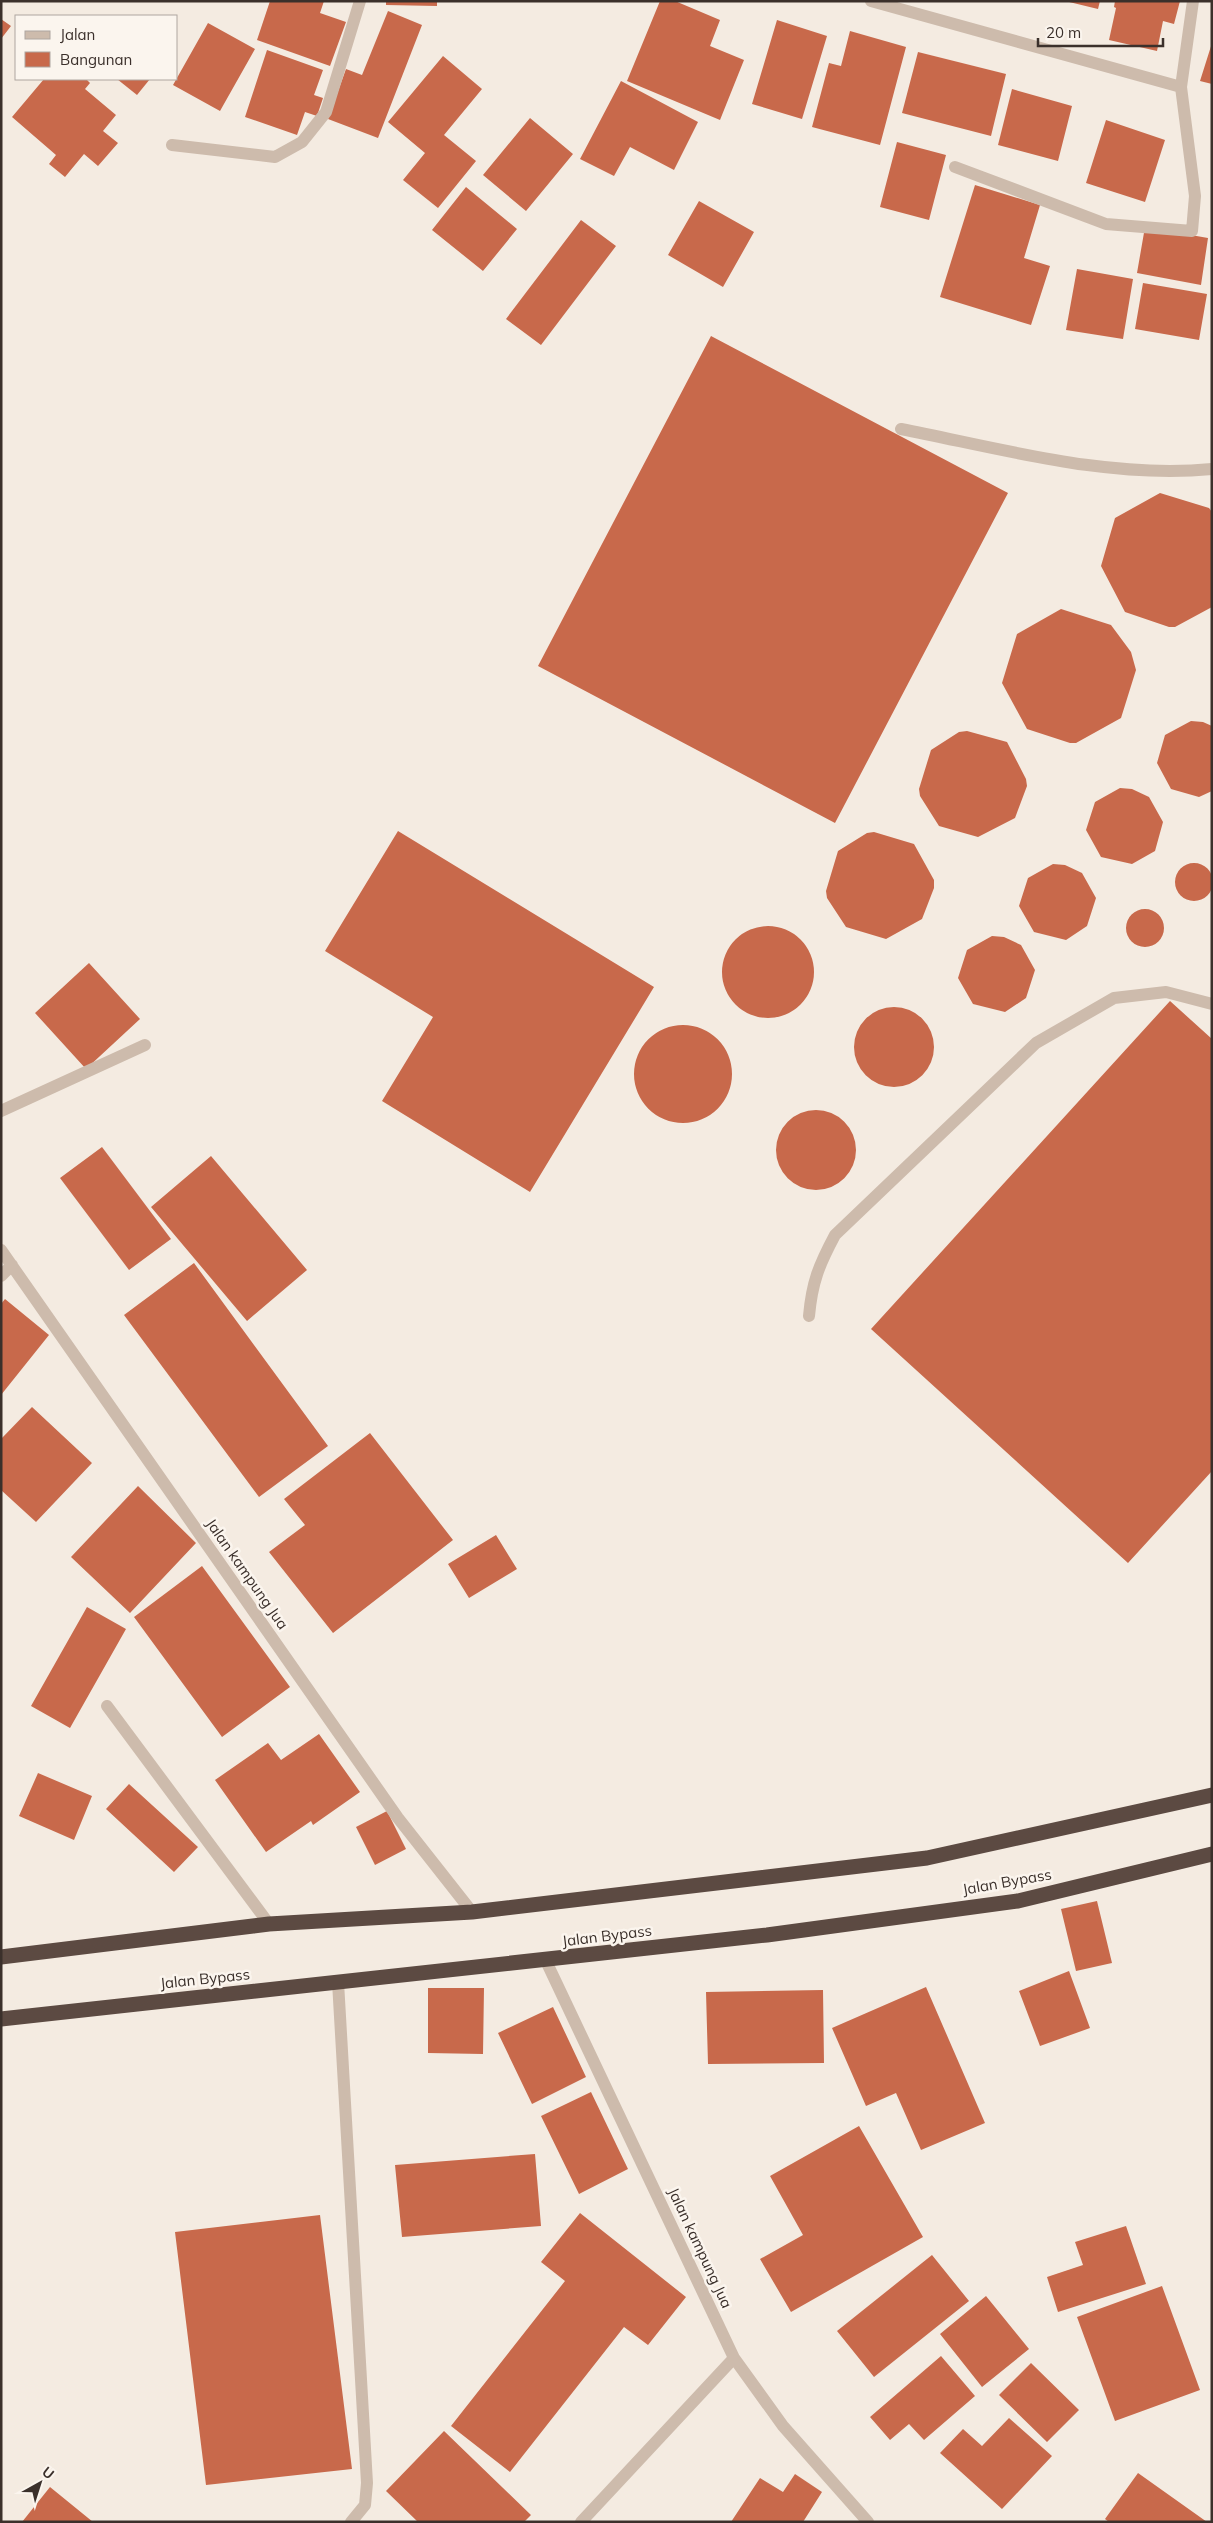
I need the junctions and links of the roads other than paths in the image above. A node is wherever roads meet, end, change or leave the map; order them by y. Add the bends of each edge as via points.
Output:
1 (360, 1) edge
2 (871, 1) edge
3 (1192, 1) edge
4 (1181, 87) junction
5 (172, 145) dead end
6 (955, 167) dead end
7 (902, 429) dead end
8 (1212, 469) edge
9 (1212, 1004) edge
10 (145, 1045) dead end
11 (1, 1111) edge
12 (1, 1250) edge
13 (12, 1265) junction
14 (1, 1276) edge
15 (809, 1316) dead end
16 (107, 1706) dead end
17 (1212, 1795) edge
18 (1212, 1854) edge
19 (472, 1912) junction
20 (269, 1924) junction
21 (1, 1957) edge
22 (546, 1961) junction
23 (338, 1982) junction
24 (1, 2019) edge
25 (734, 2358) junction
26 (351, 2522) edge
27 (581, 2522) edge
28 (868, 2522) edge

1 - 5 street via 326,112 302,142 275,157
2 - 4 street
3 - 4 street
4 - 6 street via 1196,196 1192,231 1106,224
7 - 8 street via 1104,469
9 - 15 street via 1166,992 1114,998 1036,1043 835,1235 811,1289
10 - 11 street
12 - 13 street, Jalan kampung Jua
13 - 14 street
13 - 19 street, Jalan kampung Jua via 398,1818
16 - 20 street
17 - 19 highway via 927,1858
18 - 22 highway, Jalan Bypass via 1018,1901 767,1936
19 - 20 highway
20 - 21 highway
22 - 23 highway, Jalan Bypass
22 - 25 street, Jalan kampung Jua
23 - 24 highway, Jalan Bypass
23 - 26 street via 367,2483 365,2505
25 - 27 street
25 - 28 street, Jalan kampung Jua via 783,2426

